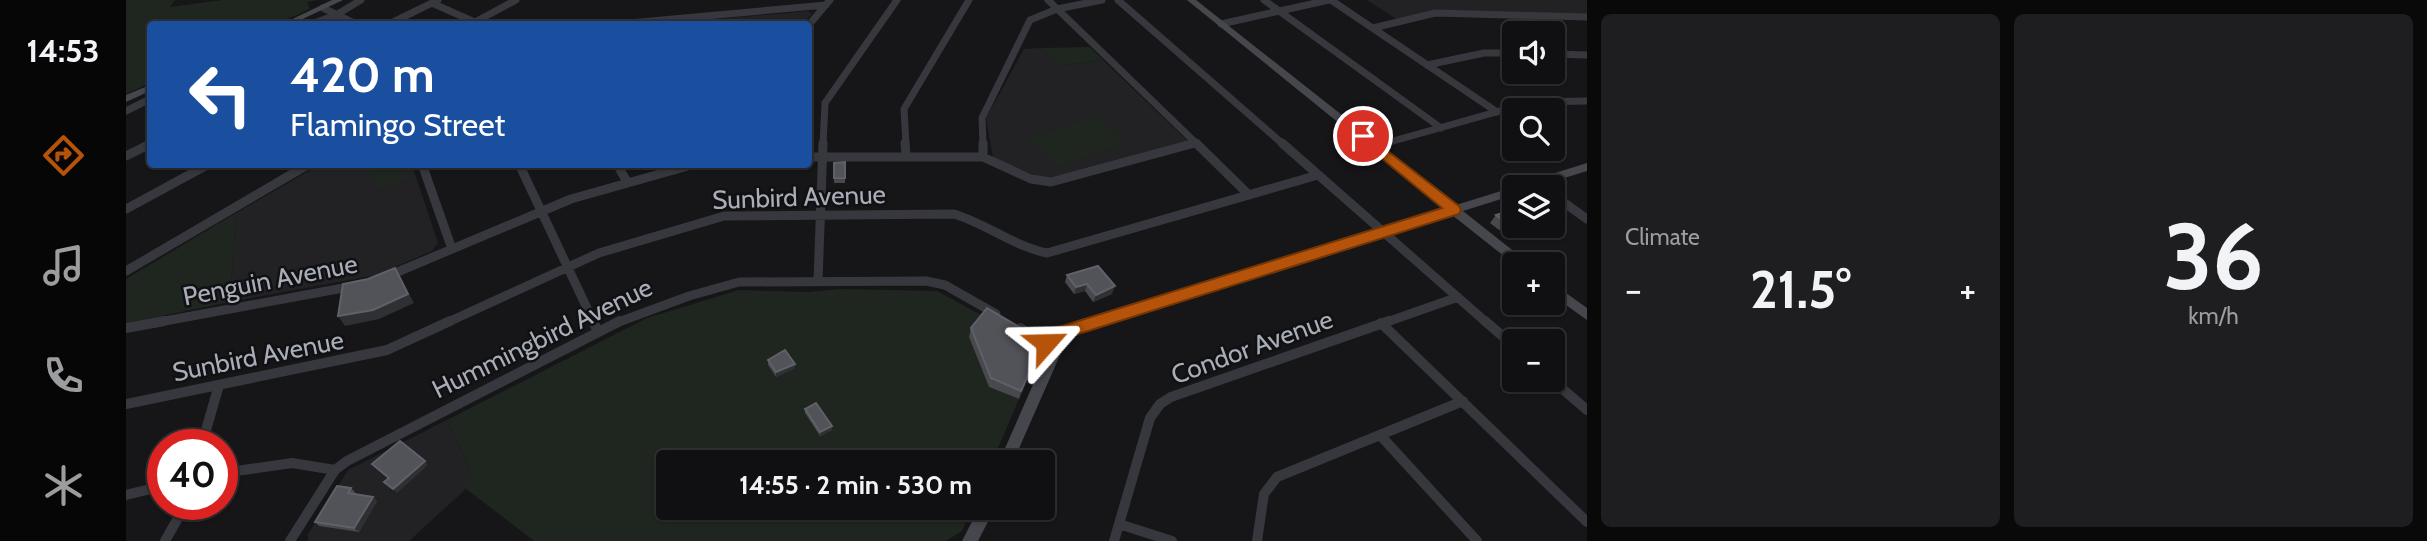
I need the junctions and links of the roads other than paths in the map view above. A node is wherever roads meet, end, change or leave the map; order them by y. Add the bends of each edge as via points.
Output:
1 (339, 0) edge
2 (361, 0) edge
3 (516, 0) edge
4 (897, 0) edge
5 (968, 0) edge
6 (1048, 0) edge
7 (1102, 0) edge
8 (1118, 0) edge
9 (1191, 0) edge
10 (1264, 0) edge
11 (1330, 0) edge
12 (435, 2) edge
13 (828, 3) edge
14 (323, 8) junction
15 (1058, 9) junction
16 (1280, 11) junction
17 (336, 15) junction
18 (1587, 17) edge
19 (293, 21) edge
20 (319, 21) edge
21 (349, 21) edge
22 (394, 21) edge
23 (473, 21) edge
24 (480, 21) edge
25 (648, 21) edge
26 (812, 21) edge
27 (1221, 24) junction
28 (1373, 28) junction
29 (1502, 53) edge
30 (1565, 54) edge
31 (1587, 55) edge
32 (1427, 65) junction
33 (147, 89) edge
34 (126, 99) edge
35 (147, 100) edge
36 (1587, 101) edge
37 (126, 111) edge
38 (1497, 112) junction
39 (1441, 128) junction
40 (1196, 144) junction
41 (147, 146) edge
42 (1376, 146) junction
43 (126, 156) edge
44 (906, 156) junction
45 (812, 157) edge
46 (822, 158) junction
47 (983, 158) junction
48 (1587, 167) edge
49 (202, 168) edge
50 (302, 168) edge
51 (423, 168) edge
52 (521, 168) edge
53 (619, 168) edge
54 (680, 168) edge
55 (1318, 174) junction
56 (1565, 175) edge
57 (627, 182) junction
58 (1249, 195) junction
59 (1502, 195) edge
60 (1565, 203) edge
61 (126, 209) edge
62 (1454, 210) junction
63 (540, 212) junction
64 (821, 214) junction
65 (1587, 219) edge
66 (1383, 232) junction
67 (452, 249) junction
68 (1507, 252) edge
69 (566, 268) junction
70 (126, 271) edge
71 (381, 279) edge
72 (818, 281) junction
73 (361, 284) edge
74 (1458, 297) junction
75 (1565, 298) edge
76 (1587, 316) edge
77 (1001, 317) edge
78 (1012, 323) edge
79 (1381, 323) junction
80 (126, 328) edge
81 (598, 332) junction
82 (1502, 336) edge
83 (1052, 342) junction
84 (219, 386) junction
85 (1565, 391) edge
86 (1462, 401) junction
87 (126, 404) edge
88 (1587, 410) edge
89 (206, 429) edge
90 (1380, 435) junction
91 (1011, 450) edge
92 (335, 470) junction
93 (238, 471) edge
94 (147, 490) edge
95 (126, 495) edge
96 (176, 520) edge
97 (981, 520) edge
98 (1587, 522) edge
99 (1119, 524) junction
100 (164, 541) edge
101 (290, 541) edge
102 (971, 541) edge
103 (1114, 541) edge
104 (1172, 541) edge
105 (1257, 541) edge
106 (1478, 541) edge

1 - 14 street
2 - 17 street
3 - 24 street
4 - 46 street via 827,99
5 - 44 street via 904,109
6 - 15 street
7 - 15 street
8 - 55 street
9 - 27 street
10 - 16 street
11 - 16 street
11 - 28 street
12 - 22 street
12 - 23 street
13 - 25 street
13 - 26 street
14 - 17 street
14 - 19 street
15 - 40 street
15 - 47 street via 1035,16 1024,30 982,118
16 - 27 street
16 - 39 street
17 - 20 street
17 - 21 street
18 - 28 street via 1435,13
27 - 42 street
28 - 32 street
29 - 32 street via 1479,53
30 - 31 street
32 - 38 street
33 - 34 street
35 - 37 street
36 - 38 street via 1538,101
38 - 39 street
39 - 42 street
40 - 47 street via 1051,182 1031,179
40 - 58 street
41 - 43 street
42 - 62 street
44 - 46 street
44 - 47 street
45 - 46 street
46 - 64 street
48 - 56 street
49 - 61 street
50 - 70 street
51 - 67 street
52 - 63 street
53 - 57 street
54 - 57 street, Penguin Avenue
55 - 58 street, Sunbird Avenue
55 - 66 street
57 - 63 street, Penguin Avenue
58 - 64 street, Sunbird Avenue via 1047,253 954,214
59 - 62 street
60 - 65 street
62 - 66 street
62 - 68 street
63 - 67 street, Penguin Avenue
63 - 69 street
64 - 69 street, Sunbird Avenue via 724,216 624,243
64 - 72 street
66 - 74 street
66 - 83 street via 1078,329
67 - 71 street, Penguin Avenue
69 - 81 street
69 - 84 street, Sunbird Avenue via 387,350
72 - 77 street, Hummingbird Avenue via 939,283
72 - 81 street, Hummingbird Avenue via 734,283 644,310
73 - 80 street, Penguin Avenue
74 - 79 street, Condor Avenue
74 - 82 street
75 - 76 street
78 - 83 street
79 - 86 street
79 - 99 street, Condor Avenue via 1160,404 1150,418
81 - 92 street, Hummingbird Avenue
83 - 91 street via 1046,369
84 - 87 street, Sunbird Avenue
84 - 89 street
85 - 88 street
86 - 90 street
86 - 98 street
90 - 105 street via 1272,481 1260,506
90 - 106 street
92 - 93 street via 292,463
92 - 101 street
94 - 95 street
96 - 100 street
97 - 102 street
99 - 103 street, Condor Avenue
99 - 104 street

